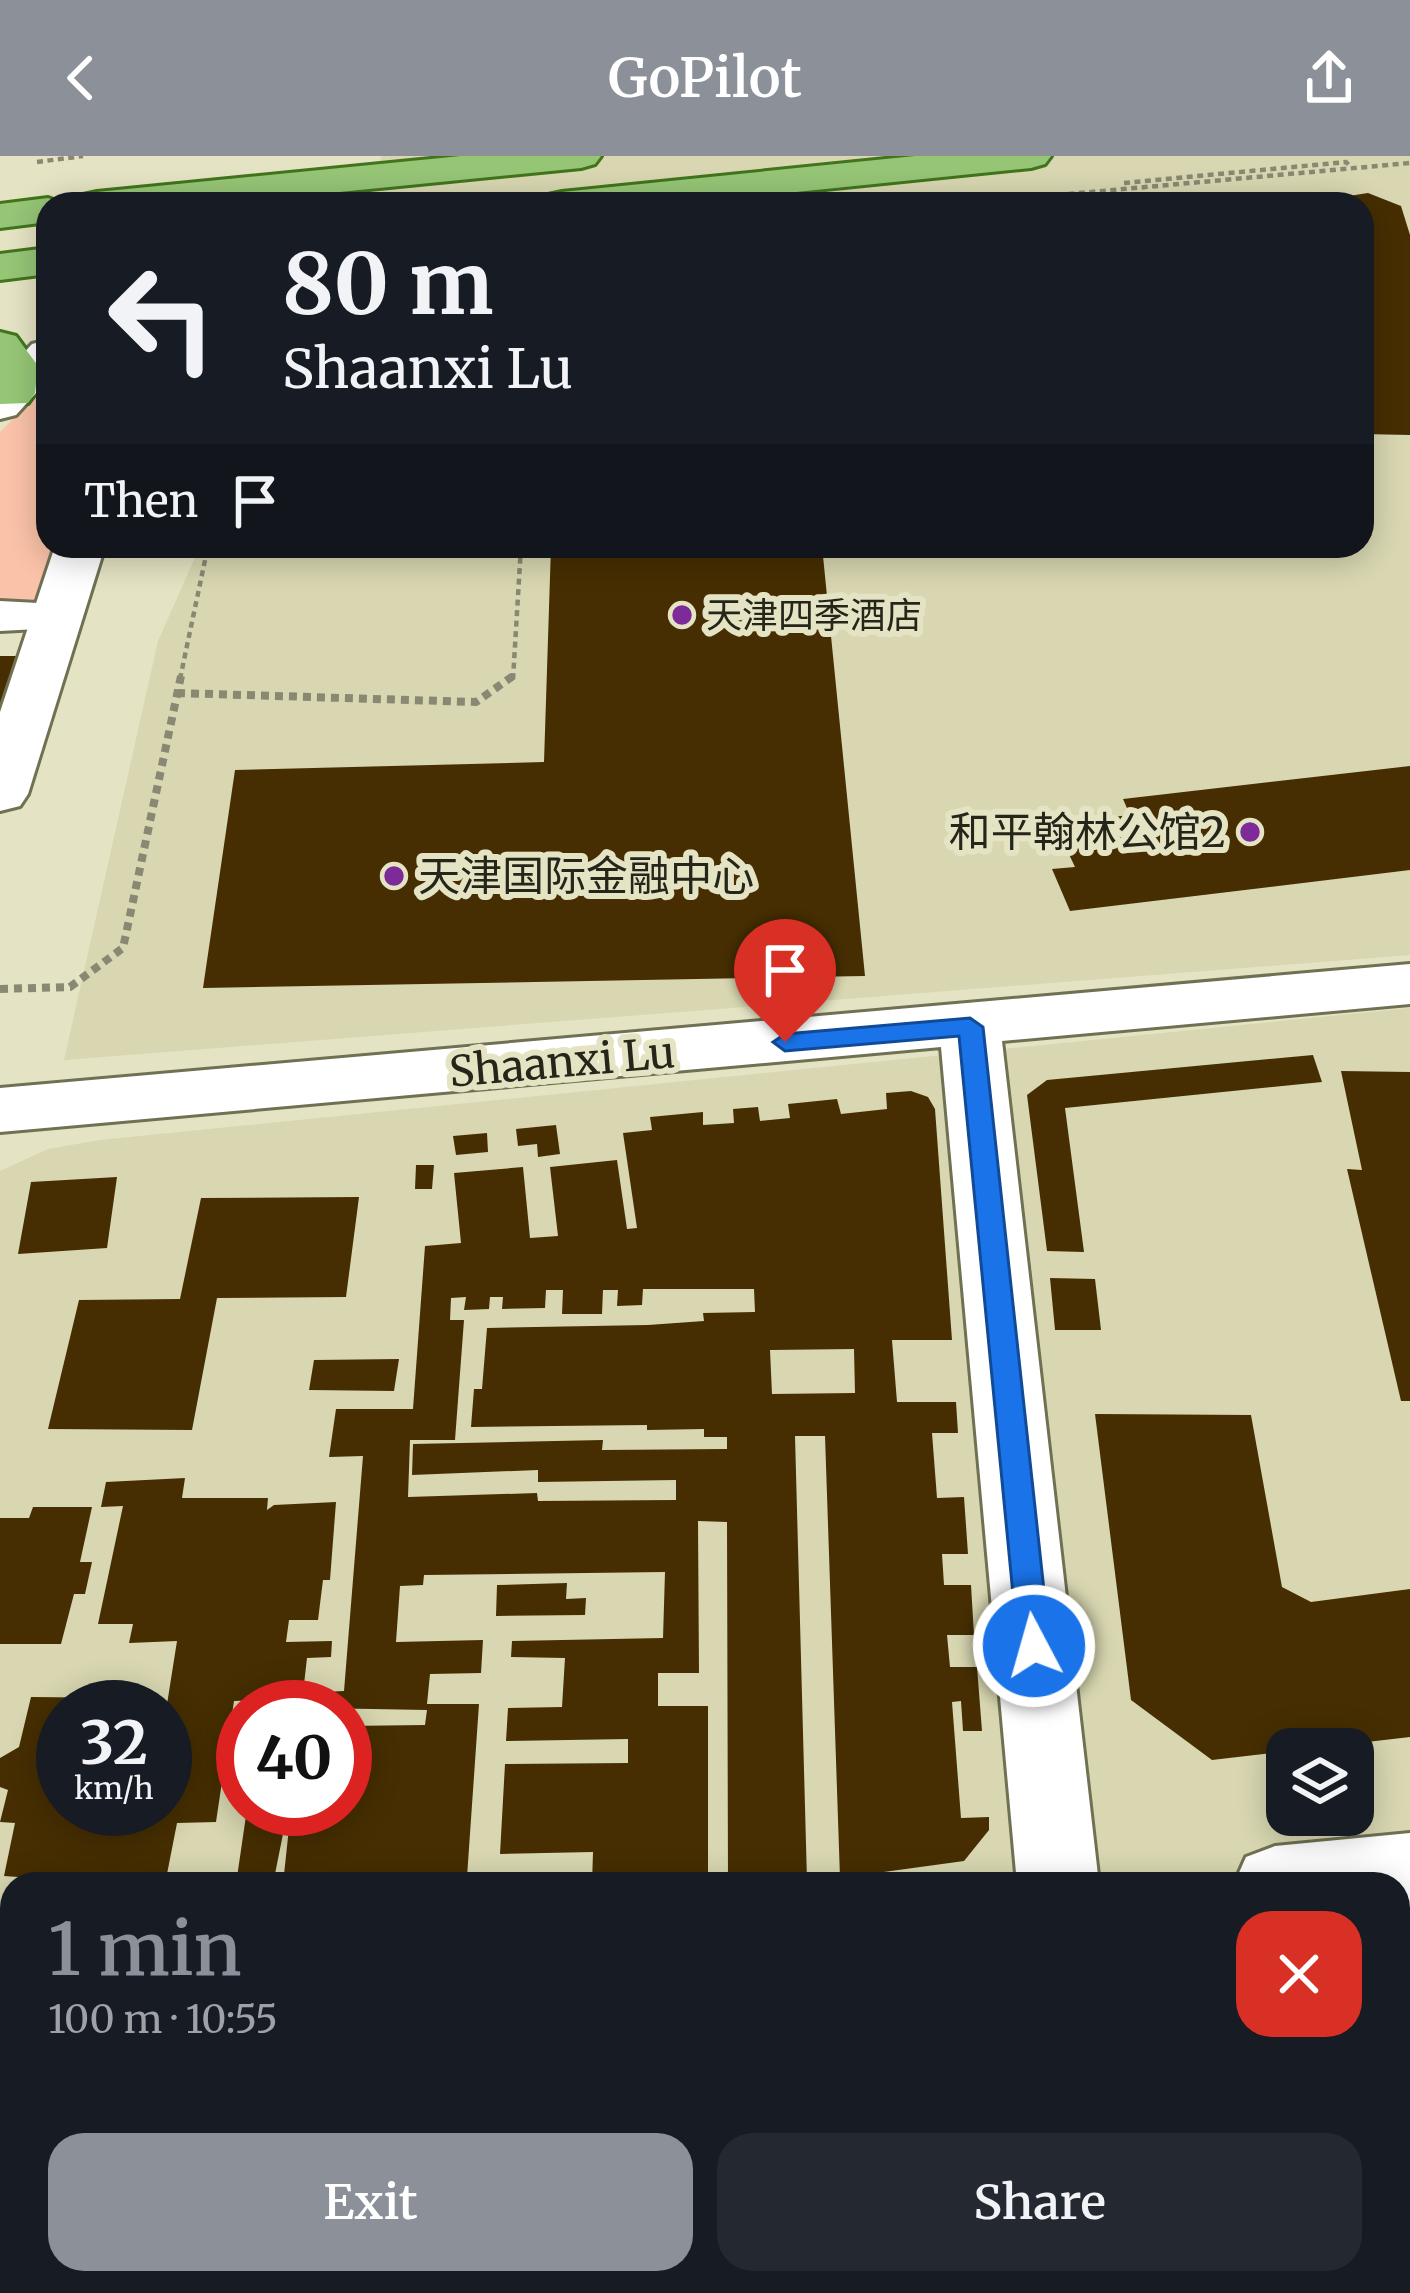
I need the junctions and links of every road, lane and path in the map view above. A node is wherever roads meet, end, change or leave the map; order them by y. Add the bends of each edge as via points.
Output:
1 (223, 156) edge
2 (282, 156) edge
3 (581, 156) edge
4 (1031, 156) edge
5 (1243, 156) edge
6 (1410, 163) edge
7 (1349, 164) junction
8 (1254, 170) junction
9 (1126, 186) junction
10 (191, 192) edge
11 (249, 192) edge
12 (277, 192) edge
13 (679, 192) edge
14 (1078, 192) edge
15 (36, 212) edge
16 (0, 216) edge
17 (36, 262) edge
18 (0, 267) edge
19 (0, 345) edge
20 (36, 365) edge
21 (6, 399) edge
22 (76, 558) edge
23 (205, 558) edge
24 (520, 558) edge
25 (0, 616) edge
26 (58, 616) junction
27 (177, 693) junction
28 (0, 794) edge
29 (1410, 984) edge
30 (0, 989) edge
31 (970, 1027) junction
32 (0, 1110) edge
33 (1057, 1872) edge

1 - 10 main road
2 - 11 main road
3 - 12 main road
4 - 13 main road
5 - 8 path
6 - 7 path
7 - 8 path
7 - 9 path
8 - 9 path
9 - 14 path
15 - 16 main road
17 - 18 main road
19 - 21 main road via 16,366
20 - 21 street
22 - 26 street
23 - 27 path
24 - 27 path via 513,680 476,702
25 - 26 street
26 - 28 street
27 - 30 path via 123,948 70,987
29 - 31 street, Shaanxi Lu
31 - 32 street, Shaanxi Lu
31 - 33 street

